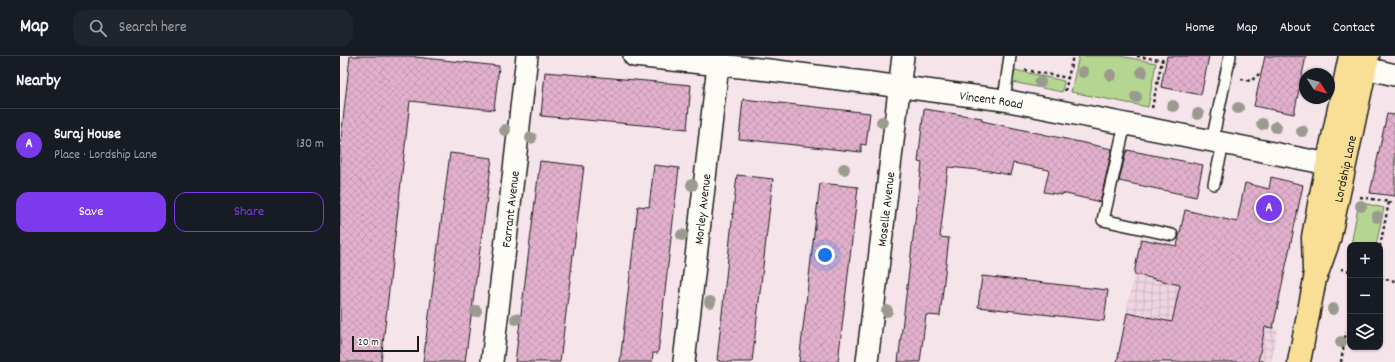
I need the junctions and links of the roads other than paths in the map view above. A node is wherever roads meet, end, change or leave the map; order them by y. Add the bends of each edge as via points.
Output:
1 (527, 56) edge
2 (634, 56) edge
3 (903, 56) edge
4 (1230, 56) edge
5 (718, 60) edge
6 (1010, 61) edge
7 (1358, 61) edge
8 (1395, 75) edge
9 (899, 86) junction
10 (1004, 100) junction
11 (1124, 124) junction
12 (1218, 143) junction
13 (1336, 166) junction
14 (1214, 184) dead end
15 (1172, 235) dead end
16 (492, 362) edge
17 (684, 362) edge
18 (867, 362) edge
19 (1299, 362) edge

1 - 16 street, Farrant Avenue
2 - 5 street, Vincent Road
3 - 9 street, Moselle Avenue
4 - 12 lane
5 - 9 street, Vincent Road via 769,70
5 - 17 street, Morley Avenue
6 - 10 lane
7 - 8 street
7 - 13 main road, Lordship Lane
9 - 10 street, Vincent Road
9 - 18 street, Moselle Avenue
10 - 11 street, Vincent Road
11 - 12 street, Vincent Road
11 - 15 lane via 1103,220
12 - 13 street, Vincent Road
12 - 14 lane
13 - 19 main road, Lordship Lane via 1313,237 1315,279

